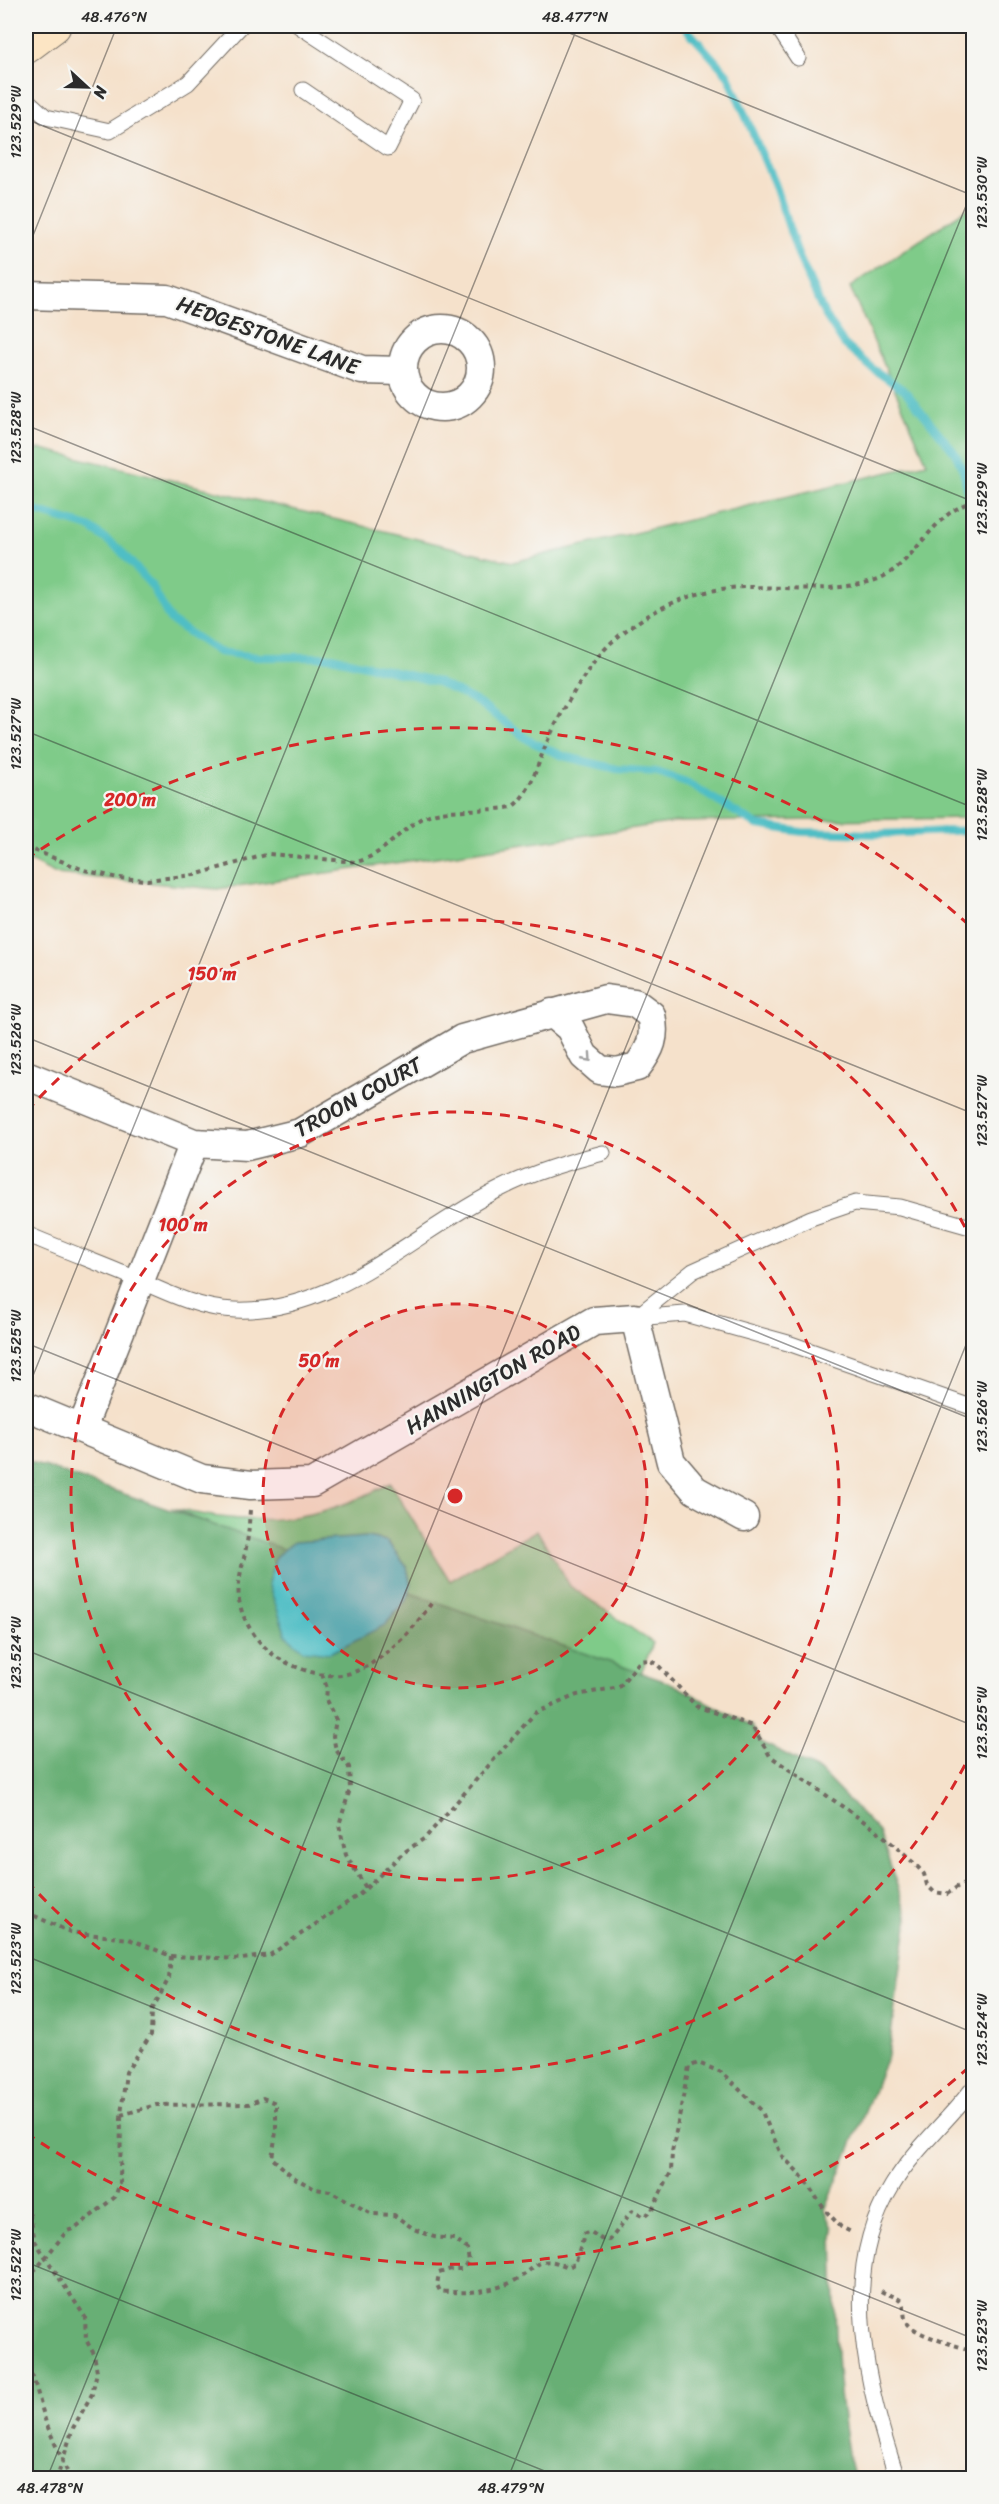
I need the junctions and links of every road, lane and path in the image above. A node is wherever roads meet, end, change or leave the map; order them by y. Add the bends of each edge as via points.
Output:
1 (54, 26) edge
2 (241, 26) edge
3 (299, 26) edge
4 (777, 26) edge
5 (26, 47) edge
6 (798, 58) dead end
7 (303, 90) dead end
8 (26, 99) edge
9 (26, 295) edge
10 (402, 371) dead end
11 (974, 500) edge
12 (26, 848) edge
13 (552, 1013) dead end
14 (26, 1075) edge
15 (194, 1143) junction
16 (603, 1153) dead end
17 (974, 1228) edge
18 (26, 1234) edge
19 (141, 1281) junction
20 (635, 1318) junction
21 (26, 1406) edge
22 (974, 1408) edge
23 (82, 1428) junction
24 (251, 1485) junction
25 (744, 1517) dead end
26 (432, 1602) dead end
27 (322, 1674) junction
28 (974, 1881) edge
29 (366, 1888) junction
30 (26, 1912) edge
31 (171, 1956) junction
32 (974, 2087) edge
33 (121, 2115) junction
34 (26, 2196) edge
35 (867, 2250) junction
36 (46, 2257) junction
37 (26, 2277) edge
38 (974, 2351) edge
39 (26, 2367) edge
40 (62, 2461) junction
41 (57, 2478) edge
42 (70, 2478) edge
43 (897, 2478) edge

1 - 5 street
2 - 8 lane via 188,83 110,131 46,117
3 - 7 lane via 412,100 388,148
4 - 6 lane
9 - 10 street, HEDGESTONE LANE via 167,299 362,370
11 - 12 path via 946,516 890,573 873,581 825,589 742,587 699,592 632,626 593,664 548,739 528,789 512,807 430,815 369,858 356,862 269,854 194,875 147,880 84,870
13 - 15 street, TROON COURT via 462,1039 300,1132 247,1146
14 - 15 street, TROON COURT
15 - 19 street
16 - 19 lane via 549,1168 499,1189 355,1276 316,1296 279,1307 234,1310 196,1304
17 - 20 lane via 900,1208 855,1203 693,1271
18 - 19 lane
19 - 23 street
20 - 22 lane, HANNINGTON ROAD via 685,1314 788,1343
20 - 24 street, HANNINGTON ROAD via 594,1321 312,1483
20 - 25 street via 671,1462 695,1490
21 - 23 street, HANNINGTON ROAD
23 - 24 street, HANNINGTON ROAD via 202,1479
24 - 27 path via 247,1542 238,1583 240,1606 269,1653 296,1668
26 - 27 path via 403,1638 372,1662 343,1675
27 - 29 path via 326,1700 336,1720 336,1750 350,1767 350,1789 339,1825 346,1855
28 - 29 path via 947,1894 934,1892 915,1864 879,1832 770,1756 752,1726 696,1706 657,1664 648,1660 640,1661 619,1687 559,1701 535,1713 425,1838
29 - 31 path via 270,1955 242,1959
30 - 31 path via 70,1932 129,1939
31 - 33 path via 169,1977 152,2010 150,2035 126,2072
32 - 35 lane via 892,2186 872,2226
33 - 35 path via 156,2105 249,2104 263,2098 276,2103 272,2158 293,2177 315,2189 330,2191 372,2214 394,2215 414,2229 454,2240 467,2249 469,2262 461,2269 439,2273 440,2291 459,2293 513,2281 541,2260 568,2267 576,2264 585,2233 610,2240 632,2211 644,2217 652,2210 671,2172 690,2067 698,2063 722,2072 762,2110 782,2156 825,2210 841,2227 858,2236
33 - 36 path via 120,2183 115,2197 67,2231
34 - 36 path via 35,2241
35 - 38 path via 873,2279 882,2292 899,2298 908,2324
35 - 43 lane via 860,2314 870,2381
36 - 37 path
36 - 40 path via 85,2317 86,2340 94,2354 97,2372 92,2394 77,2419
39 - 40 path
40 - 41 path
40 - 42 path

